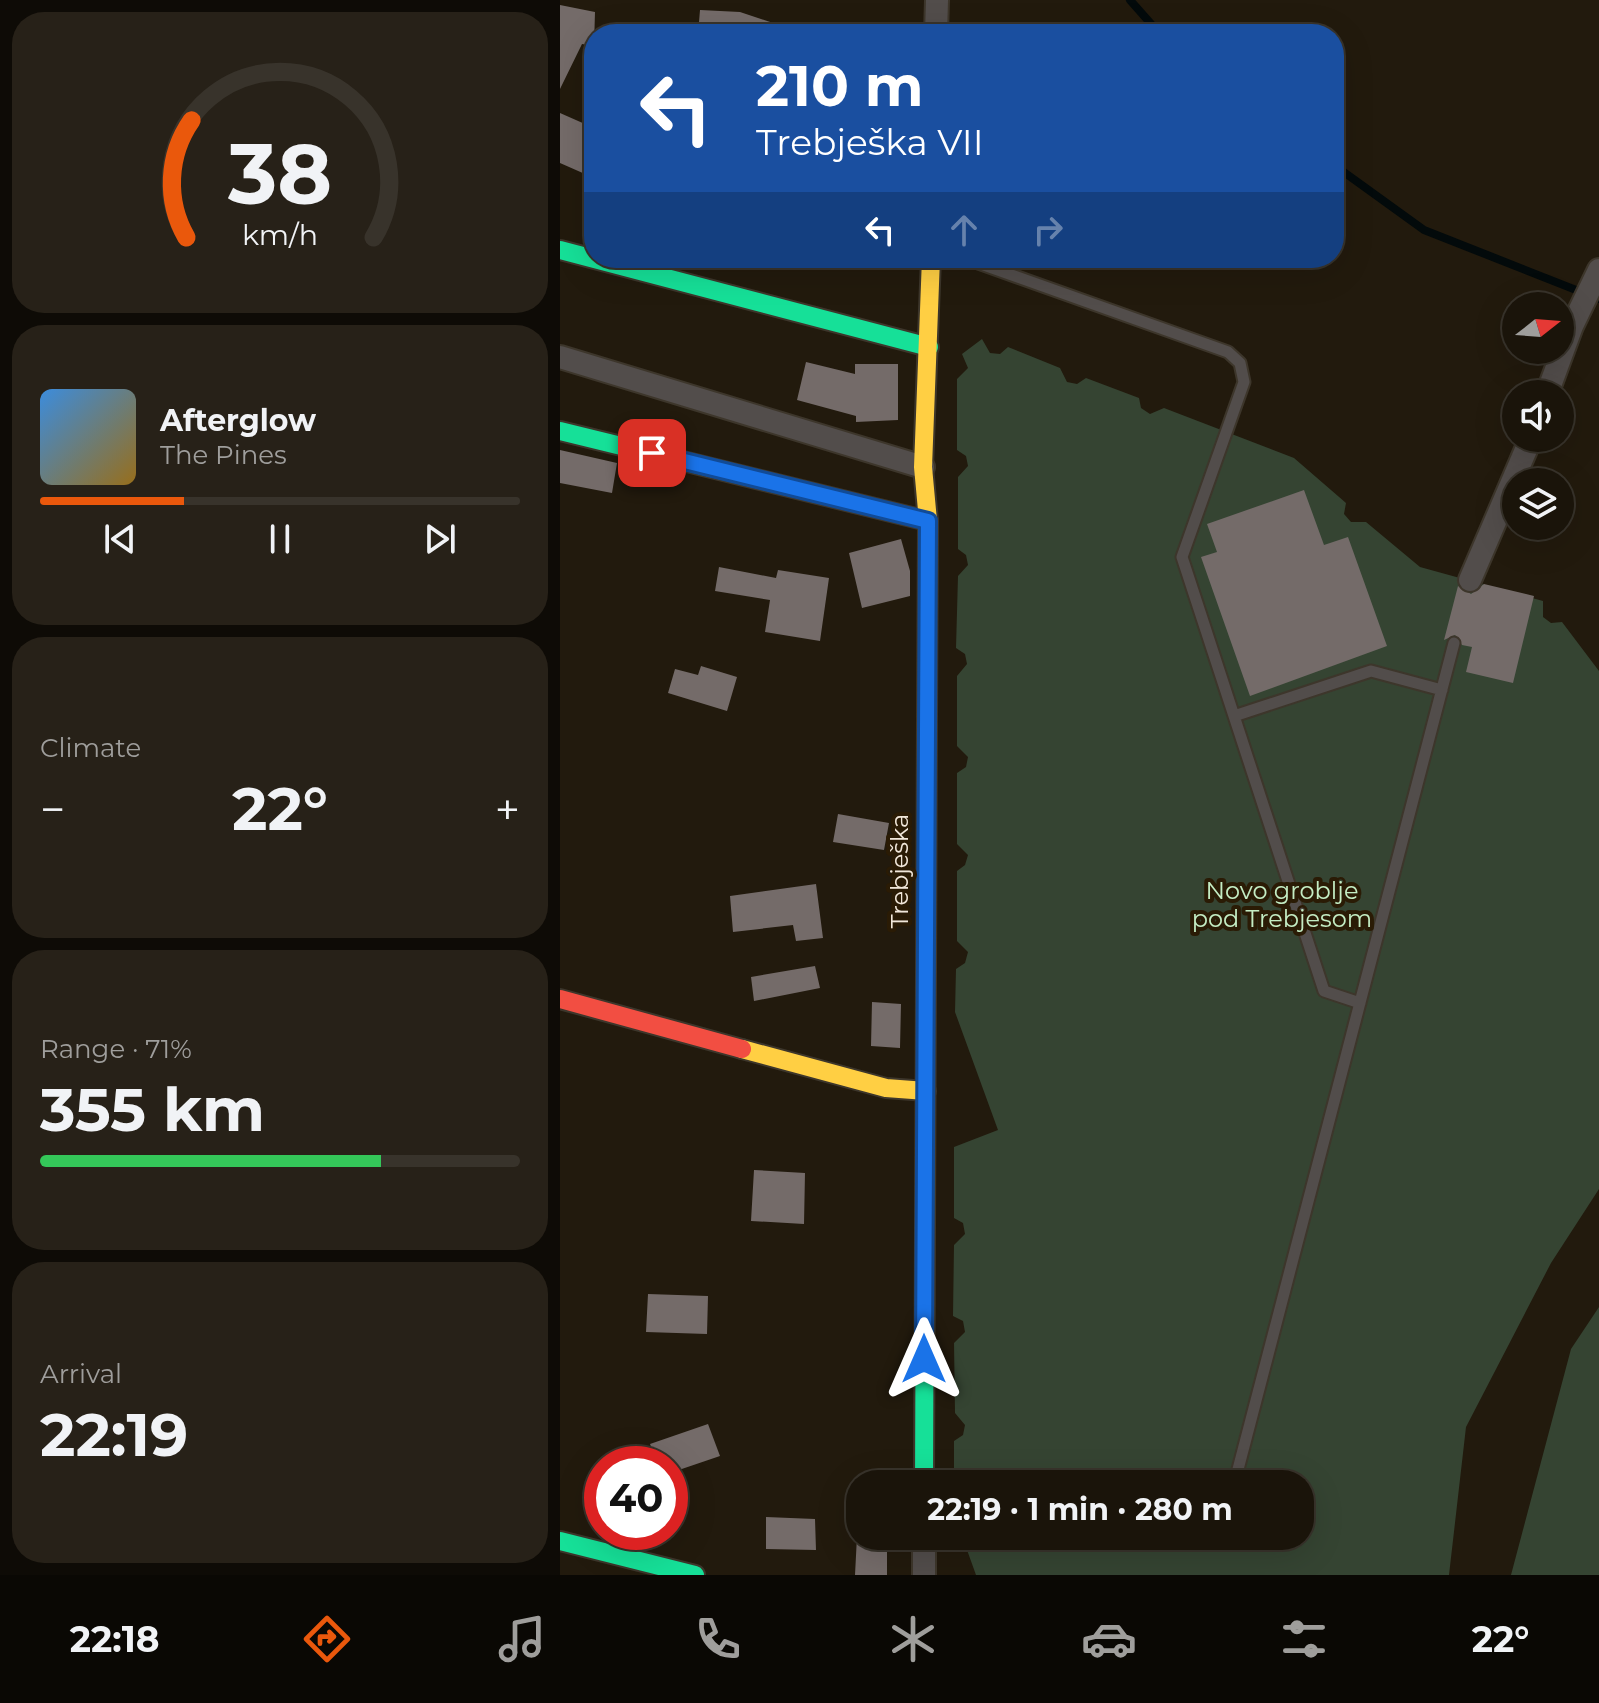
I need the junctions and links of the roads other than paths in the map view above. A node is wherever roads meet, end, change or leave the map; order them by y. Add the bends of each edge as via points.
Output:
1 (937, 0) edge
2 (936, 24) edge
3 (560, 250) edge
4 (584, 256) edge
5 (628, 268) edge
6 (931, 268) edge
7 (992, 268) edge
8 (1599, 270) edge
9 (929, 347) junction
10 (560, 357) edge
11 (1552, 380) edge
12 (560, 431) edge
13 (1525, 452) edge
14 (923, 467) junction
15 (928, 521) junction
16 (1470, 580) dead end
17 (1454, 643) dead end
18 (1442, 690) junction
19 (1234, 716) junction
20 (560, 999) edge
21 (1360, 1003) junction
22 (926, 1091) junction
23 (924, 1470) edge
24 (1238, 1470) edge
25 (560, 1541) edge
26 (924, 1550) edge
27 (695, 1575) edge
28 (924, 1575) edge

1 - 2 street
3 - 4 street
5 - 9 street
6 - 9 street, Trebješka
7 - 19 lane via 1228,352 1240,363 1244,382 1182,557
8 - 11 street
9 - 14 street, Trebješka
10 - 14 street
12 - 15 street
13 - 16 street
14 - 15 street, Trebješka
15 - 22 street, Trebješka
17 - 18 lane
18 - 19 lane via 1371,671
18 - 21 lane
19 - 21 lane via 1324,991
20 - 22 street via 886,1088
21 - 24 lane
22 - 23 street, Trebješka
25 - 27 street
26 - 28 street

